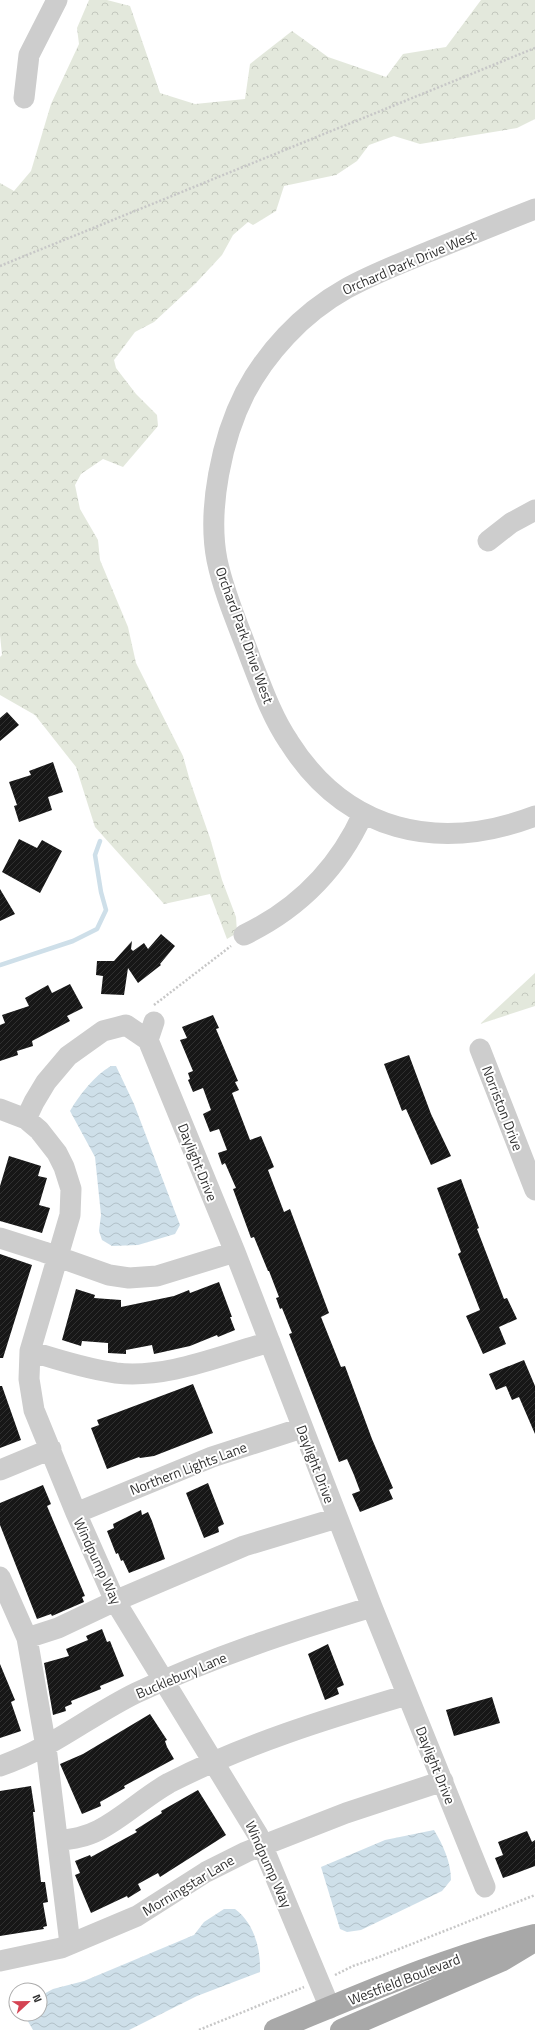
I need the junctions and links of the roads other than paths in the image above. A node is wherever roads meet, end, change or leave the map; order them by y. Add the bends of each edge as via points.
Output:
1 (57, 0) edge
2 (24, 98) dead end
3 (535, 209) edge
4 (535, 510) edge
5 (488, 541) dead end
6 (363, 814) junction
7 (535, 816) edge
8 (244, 935) road end
9 (480, 1049) dead end
10 (0, 1109) edge
11 (26, 1119) junction
12 (535, 1190) edge
13 (0, 1238) edge
14 (234, 1252) junction
15 (58, 1258) junction
16 (270, 1342) junction
17 (30, 1351) junction
18 (302, 1428) junction
19 (51, 1449) junction
20 (0, 1470) edge
21 (76, 1512) junction
22 (337, 1518) junction
23 (0, 1577) edge
24 (115, 1601) junction
25 (372, 1607) junction
26 (27, 1638) junction
27 (164, 1681) junction
28 (407, 1695) junction
29 (46, 1747) junction
30 (215, 1762) junction
31 (0, 1766) edge
32 (443, 1781) junction
33 (58, 1841) junction
34 (263, 1845) junction
35 (486, 1887) dead end
36 (535, 1935) edge
37 (535, 1941) edge
38 (70, 1944) junction
39 (0, 1960) edge
40 (330, 2008) junction
41 (275, 2030) edge
42 (342, 2030) edge

1 - 2 street via 29,54
3 - 6 street, Orchard Park Drive West via 354,282 326,299 297,325 268,357 244,394 229,438 221,467 214,514 217,558 232,607 273,713 288,740 316,778
4 - 5 street via 511,523
6 - 7 street, Orchard Park Drive West via 399,827 442,834 483,832
6 - 8 street via 344,850 309,893 280,916
9 - 12 street, Norriston Drive
10 - 11 street, Windpump Way
11 - 14 street, Daylight Drive via 46,1082 68,1056 103,1031 126,1025 152,1023
11 - 15 street, Windpump Way via 49,1141 68,1178 71,1196 70,1215
13 - 15 street
14 - 15 street via 172,1272 144,1278 109,1275
14 - 16 street, Daylight Drive
15 - 17 street, Windpump Way
16 - 17 street via 170,1370 136,1374 96,1369
16 - 18 street, Daylight Drive
17 - 19 street, Windpump Way via 30,1393 34,1410
18 - 21 street, Northern Lights Lane via 212,1457
18 - 22 street, Daylight Drive
19 - 20 street
19 - 21 street, Windpump Way
21 - 24 street, Windpump Way
22 - 24 street via 244,1546
22 - 25 street, Daylight Drive
23 - 26 street
24 - 26 street via 58,1628
24 - 27 street, Windpump Way
25 - 27 street, Bucklebury Lane via 262,1641
25 - 28 street, Daylight Drive
26 - 29 street
27 - 29 street, Bucklebury Lane via 130,1696
27 - 30 street, Windpump Way
28 - 30 street via 317,1722
28 - 32 street, Daylight Drive
29 - 31 street, Bucklebury Lane
29 - 33 street
30 - 33 street via 164,1787 98,1830 79,1838
30 - 34 street, Windpump Way
32 - 34 street, Morningstar Lane via 346,1813
32 - 35 street, Daylight Drive
33 - 38 street
34 - 38 street, Morningstar Lane via 218,1864 137,1916
34 - 40 street, Windpump Way
36 - 40 main road, Westfield Boulevard via 454,1959
37 - 42 main road, Westfield Boulevard via 501,1961
38 - 39 street, Morningstar Lane via 52,1951
40 - 41 main road, Westfield Boulevard

